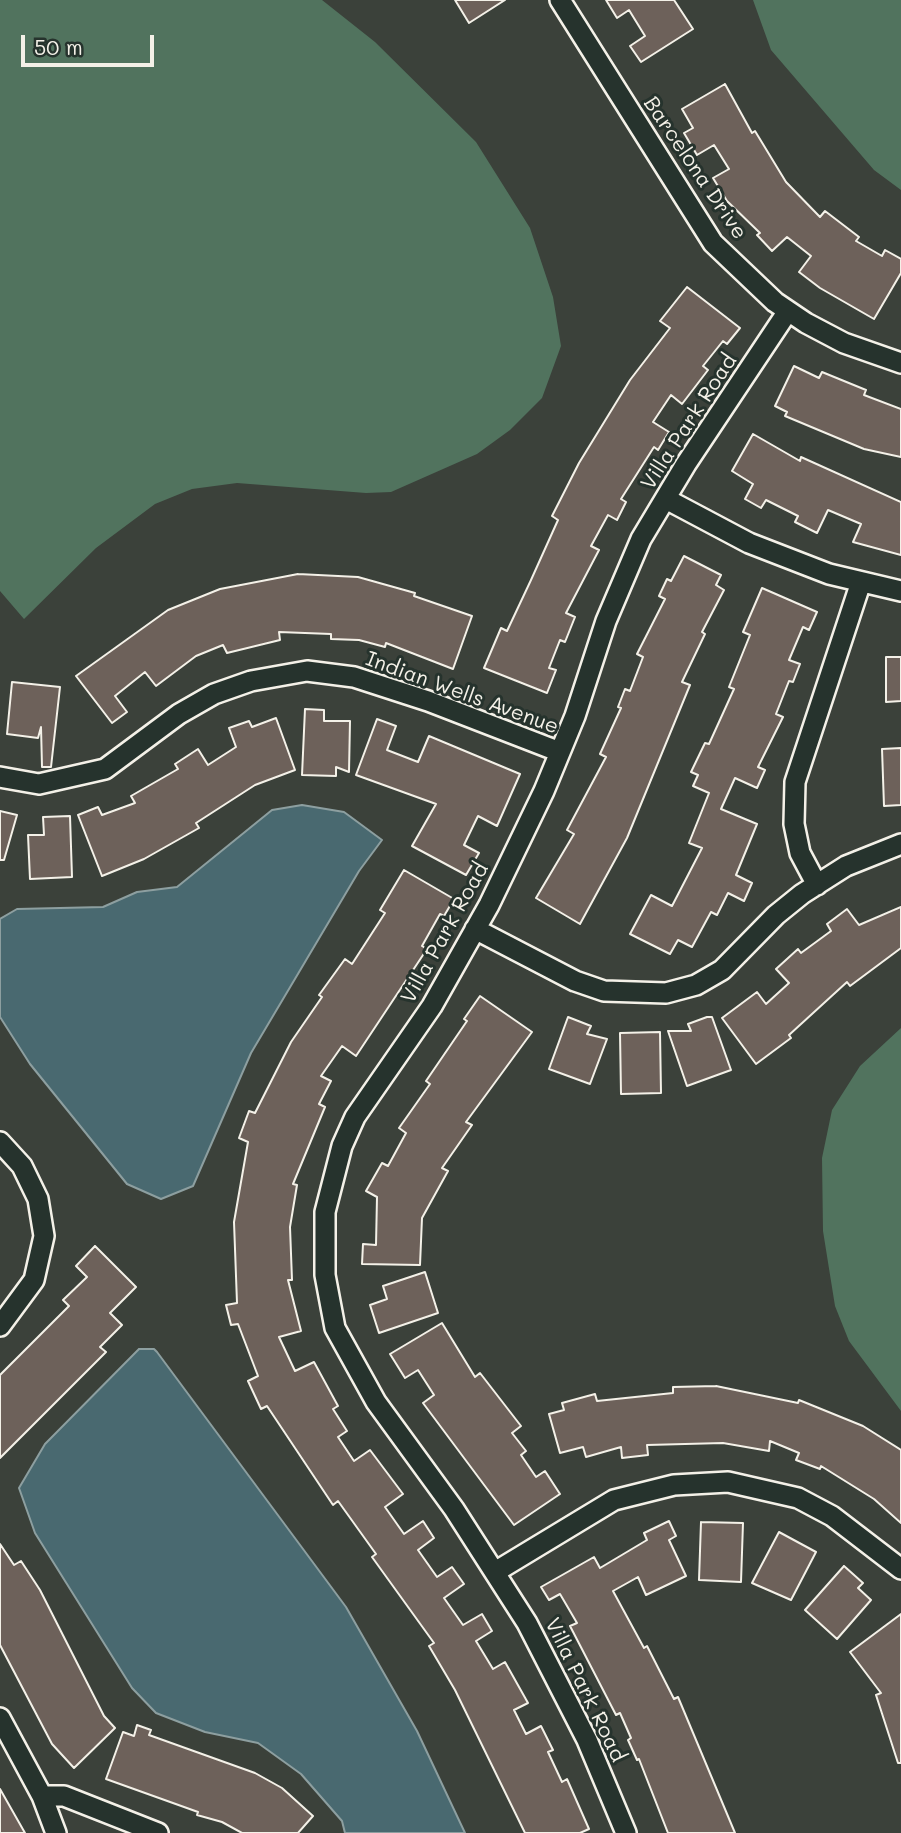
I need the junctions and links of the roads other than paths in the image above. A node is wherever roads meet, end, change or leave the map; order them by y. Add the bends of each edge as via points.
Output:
1 (560, 0) edge
2 (788, 311) junction
3 (901, 363) edge
4 (666, 499) junction
5 (861, 582) junction
6 (901, 591) edge
7 (560, 752) junction
8 (0, 777) edge
9 (901, 844) edge
10 (817, 884) junction
11 (475, 929) junction
12 (0, 1142) edge
13 (0, 1326) edge
14 (901, 1569) edge
15 (495, 1572) junction
16 (0, 1718) edge
17 (42, 1796) junction
18 (56, 1833) edge
19 (158, 1833) edge
20 (626, 1833) edge

1 - 2 street, Barcelona Drive via 713,243
2 - 3 street, Barcelona Drive via 845,343
2 - 4 street, Villa Park Road
4 - 5 street via 749,543
4 - 7 street, Villa Park Road via 641,539 606,621
5 - 6 street
5 - 10 street via 795,782 794,824 800,853
7 - 8 street, Indian Wells Avenue via 354,677 307,671 251,681 214,694 105,769 39,783
7 - 11 street, Villa Park Road
9 - 10 street via 846,866
10 - 11 street via 776,915 722,970 696,985 666,993 604,991 575,981
11 - 15 street, Villa Park Road via 432,1006 355,1117 342,1146 325,1212 325,1275 335,1328 376,1402
12 - 13 street via 22,1166 38,1199 44,1236 34,1280
14 - 15 street via 831,1516 798,1498 728,1482 674,1485 614,1500
15 - 20 street, Villa Park Road via 527,1623 587,1740
16 - 17 street
17 - 18 street
17 - 19 street via 64,1796

